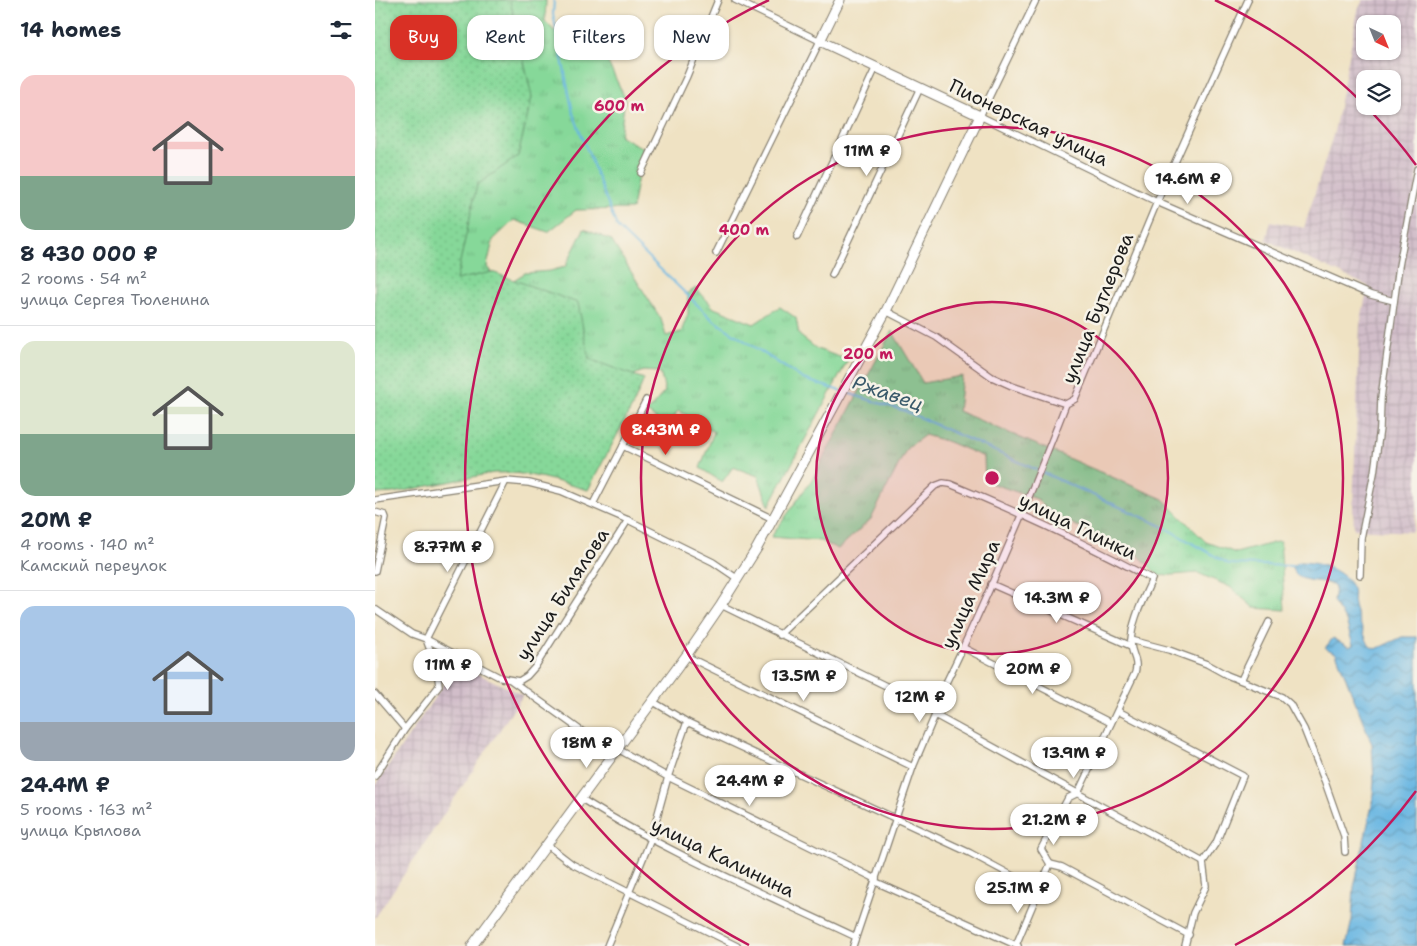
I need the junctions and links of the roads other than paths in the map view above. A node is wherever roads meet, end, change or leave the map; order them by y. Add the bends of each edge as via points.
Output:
1 (718, 0) edge
2 (735, 0) edge
3 (840, 0) edge
4 (1036, 0) edge
5 (1248, 0) edge
6 (821, 40) junction
7 (876, 67) junction
8 (920, 88) junction
9 (980, 116) junction
10 (1417, 169) edge
11 (641, 173) dead end
12 (1157, 202) junction
13 (797, 237) dead end
14 (716, 252) dead end
15 (831, 275) dead end
16 (1394, 301) junction
17 (886, 311) junction
18 (646, 400) dead end
19 (1066, 404) junction
20 (623, 446) junction
21 (506, 481) junction
22 (375, 500) edge
23 (593, 504) junction
24 (375, 512) edge
25 (1021, 515) junction
26 (773, 519) junction
27 (628, 520) junction
28 (375, 571) edge
29 (1360, 575) dead end
30 (738, 579) junction
31 (991, 584) junction
32 (721, 605) junction
33 (375, 609) edge
34 (1269, 622) dead end
35 (779, 635) junction
36 (426, 639) junction
37 (1131, 643) junction
38 (964, 648) junction
39 (686, 656) junction
40 (1241, 680) junction
41 (515, 681) junction
42 (375, 694) edge
43 (652, 701) junction
44 (1118, 711) junction
45 (934, 712) junction
46 (687, 722) junction
47 (1111, 723) junction
48 (405, 729) junction
49 (615, 750) junction
50 (913, 767) junction
51 (375, 776) edge
52 (669, 777) junction
53 (1078, 793) junction
54 (580, 798) junction
55 (896, 820) junction
56 (651, 839) junction
57 (546, 844) junction
58 (1345, 852) dead end
59 (1203, 862) junction
60 (1051, 864) junction
61 (876, 881) junction
62 (1039, 890) junction
63 (629, 892) junction
64 (1189, 935) junction
65 (856, 937) junction
66 (472, 946) edge
67 (607, 946) edge
68 (737, 946) edge
69 (853, 946) edge
70 (1017, 946) edge
71 (1185, 946) edge

1 - 11 street via 687,76
2 - 6 street, Пионерская улица
3 - 6 street
4 - 9 street
5 - 12 street, улица Бутлерова
6 - 7 street, Пионерская улица
6 - 14 street
7 - 8 street, Пионерская улица
7 - 13 street
8 - 9 street, Пионерская улица
8 - 15 street
9 - 12 street, Пионерская улица
9 - 17 street
10 - 16 street
12 - 16 street, Пионерская улица via 1371,295
12 - 19 street, улица Бутлерова via 1075,399
16 - 29 street via 1374,473 1361,538
17 - 19 street via 935,337 992,377
17 - 26 street
18 - 20 street
19 - 25 street, улица Бутлерова
20 - 23 street
20 - 26 street
21 - 22 street
21 - 23 street via 561,491
21 - 36 street
23 - 27 street
24 - 28 street via 387,518
25 - 31 street, улица Мира
25 - 35 street, улица Глинки via 950,484 935,486
25 - 37 street, улица Глинки via 1152,579 1134,624
26 - 30 street
27 - 30 street via 713,562
27 - 41 street, улица Билялова via 535,667 527,676
30 - 32 street
31 - 37 street
31 - 38 street, улица Мира
32 - 35 street
32 - 39 street
33 - 36 street via 412,634
34 - 40 street
35 - 45 street
36 - 41 street via 501,678
36 - 48 street via 437,669 439,686
37 - 40 street via 1169,650
37 - 44 street via 1137,666
38 - 45 street, улица Мира
38 - 47 street
39 - 43 street
39 - 50 street
40 - 58 street via 1282,697 1295,712 1338,818
41 - 49 street via 594,740
42 - 48 street
43 - 46 street
43 - 49 street
44 - 47 street
44 - 59 street via 1243,776 1216,842
45 - 50 street, улица Мира
45 - 53 street
46 - 52 street
46 - 55 street
47 - 53 street
48 - 51 street
49 - 52 street
49 - 54 street
50 - 55 street, улица Мира
52 - 56 street
52 - 61 street
53 - 59 street
53 - 60 street via 1069,798 1041,850
54 - 56 street, улица Калинина
54 - 57 street
55 - 61 street, улица Мира
55 - 62 street via 970,853
56 - 63 street
56 - 65 street, улица Калинина
57 - 63 street via 572,864
57 - 66 street
59 - 64 street via 1206,886 1193,913
60 - 62 street
60 - 64 street
61 - 65 street, улица Мира
61 - 70 street
62 - 70 street
63 - 67 street
63 - 68 street
64 - 71 street
65 - 69 street, улица Мира

